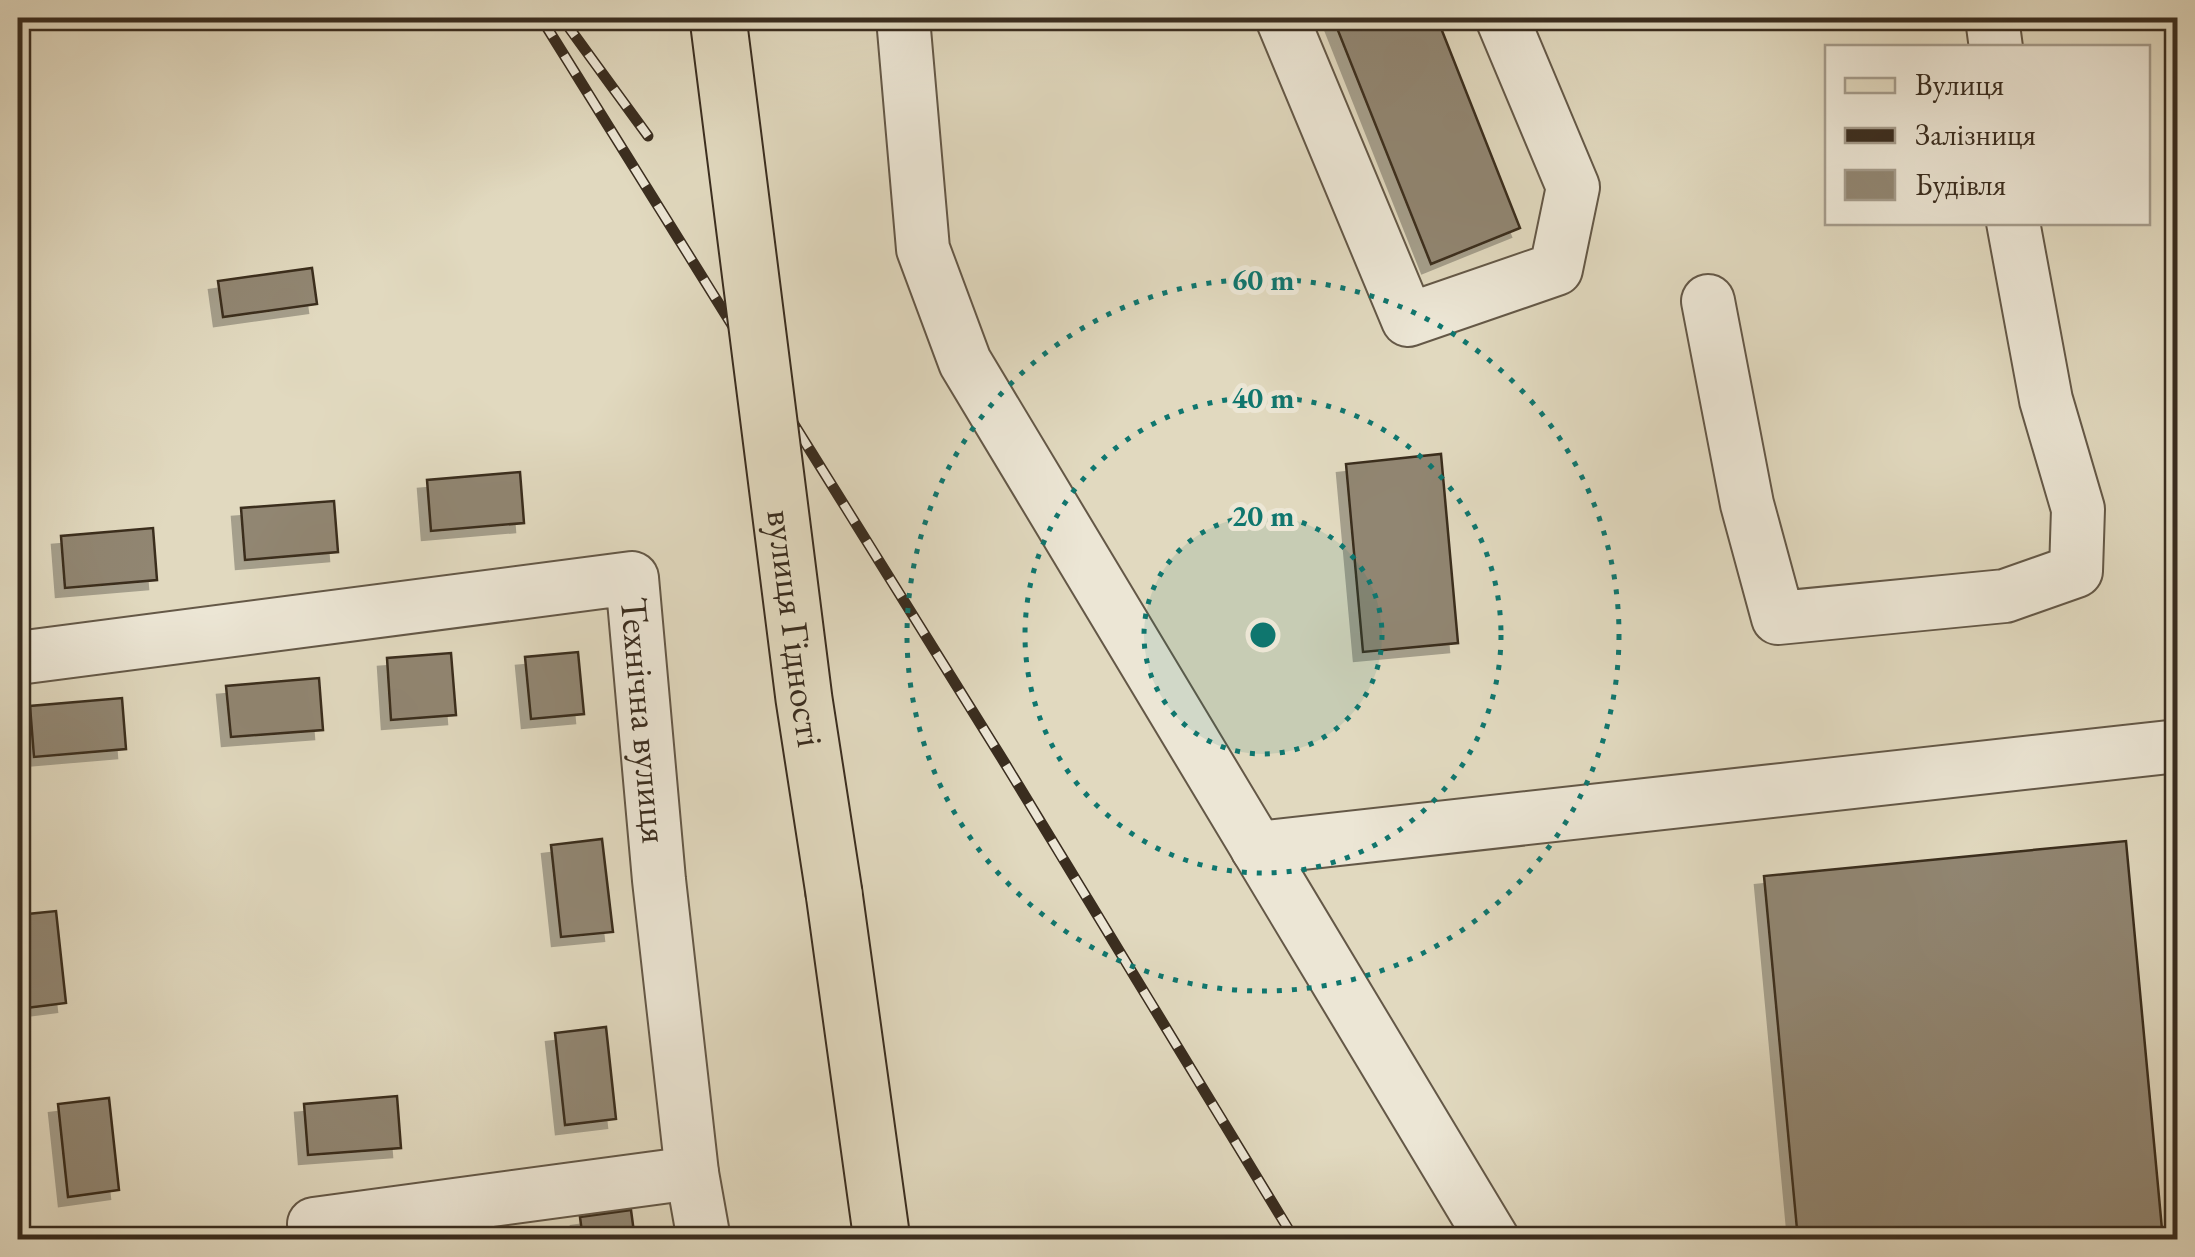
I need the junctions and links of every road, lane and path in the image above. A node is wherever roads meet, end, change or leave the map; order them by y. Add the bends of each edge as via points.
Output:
1 (718, 18) edge
2 (903, 18) edge
3 (1282, 18) edge
4 (1502, 18) edge
5 (1992, 18) edge
6 (1996, 45) edge
7 (2015, 225) edge
8 (1708, 301) dead end
9 (18, 658) edge
10 (2178, 746) edge
11 (1257, 848) junction
12 (692, 1173) junction
13 (314, 1224) dead end
14 (704, 1240) edge
15 (882, 1240) edge
16 (1493, 1240) edge

1 - 15 main road, вулиця Гідності, bridge via 804,700
2 - 11 street via 923,249 966,362
3 - 4 street via 1408,320 1556,269 1573,187
5 - 6 street
7 - 8 street via 2046,400 2078,509 2076,571 2005,596 1778,618 1747,504
9 - 12 street, Технічна вулиця via 632,578
10 - 11 street
11 - 16 street
12 - 13 street
12 - 14 street, Технічна вулиця

